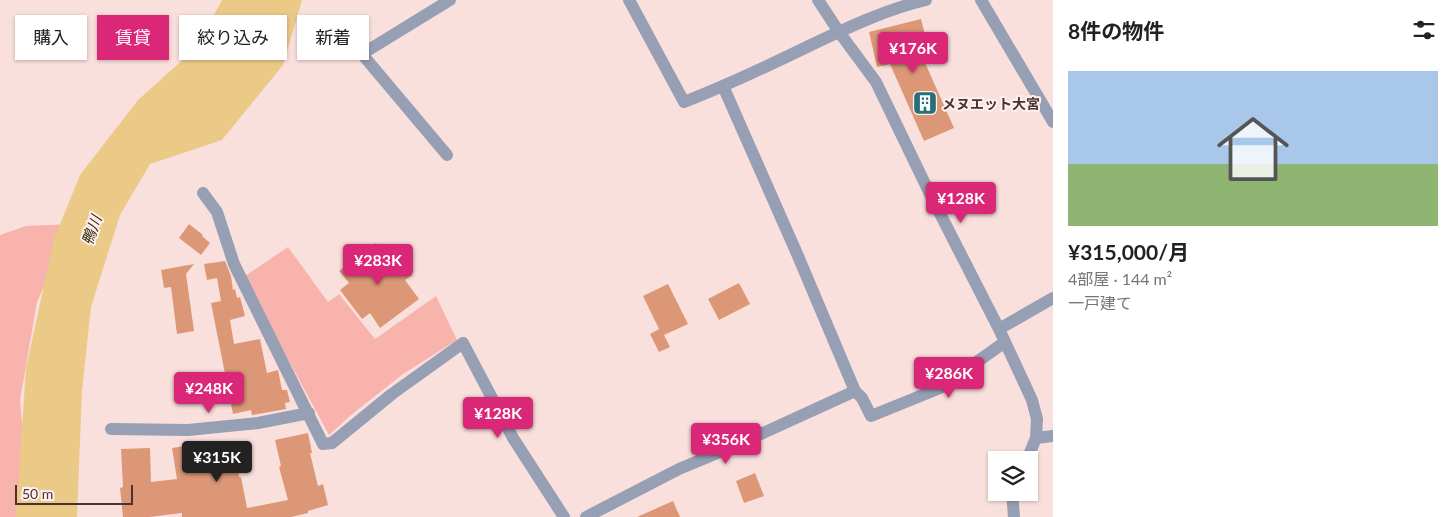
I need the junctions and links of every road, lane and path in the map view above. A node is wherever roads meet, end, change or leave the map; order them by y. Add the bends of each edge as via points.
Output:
1 (450, 0) edge
2 (629, 0) edge
3 (818, 0) edge
4 (926, 0) edge
5 (981, 0) edge
6 (839, 32) junction
7 (369, 50) edge
8 (367, 60) edge
9 (723, 86) junction
10 (1053, 122) edge
11 (447, 155) dead end
12 (204, 193) dead end
13 (1053, 298) edge
14 (999, 329) junction
15 (1005, 342) junction
16 (855, 391) junction
17 (309, 413) junction
18 (111, 429) dead end
19 (1053, 436) edge
20 (1036, 438) junction
21 (1031, 451) edge
22 (1013, 501) edge
23 (564, 517) edge
24 (586, 517) edge
25 (1014, 517) edge

1 - 7 street
2 - 9 street via 684,102
3 - 6 street
4 - 6 street via 904,5
5 - 10 street
6 - 9 street
6 - 14 street via 876,82
8 - 11 street
9 - 16 street
12 - 17 street via 217,212 234,264
13 - 14 street
14 - 15 street
15 - 16 street via 940,388 871,416
15 - 20 street via 1032,400 1037,419
16 - 24 street via 679,469
17 - 18 street via 258,423 188,430
17 - 23 street via 323,444 332,443 392,394 463,343 513,438
19 - 20 street
20 - 21 street
22 - 25 street

